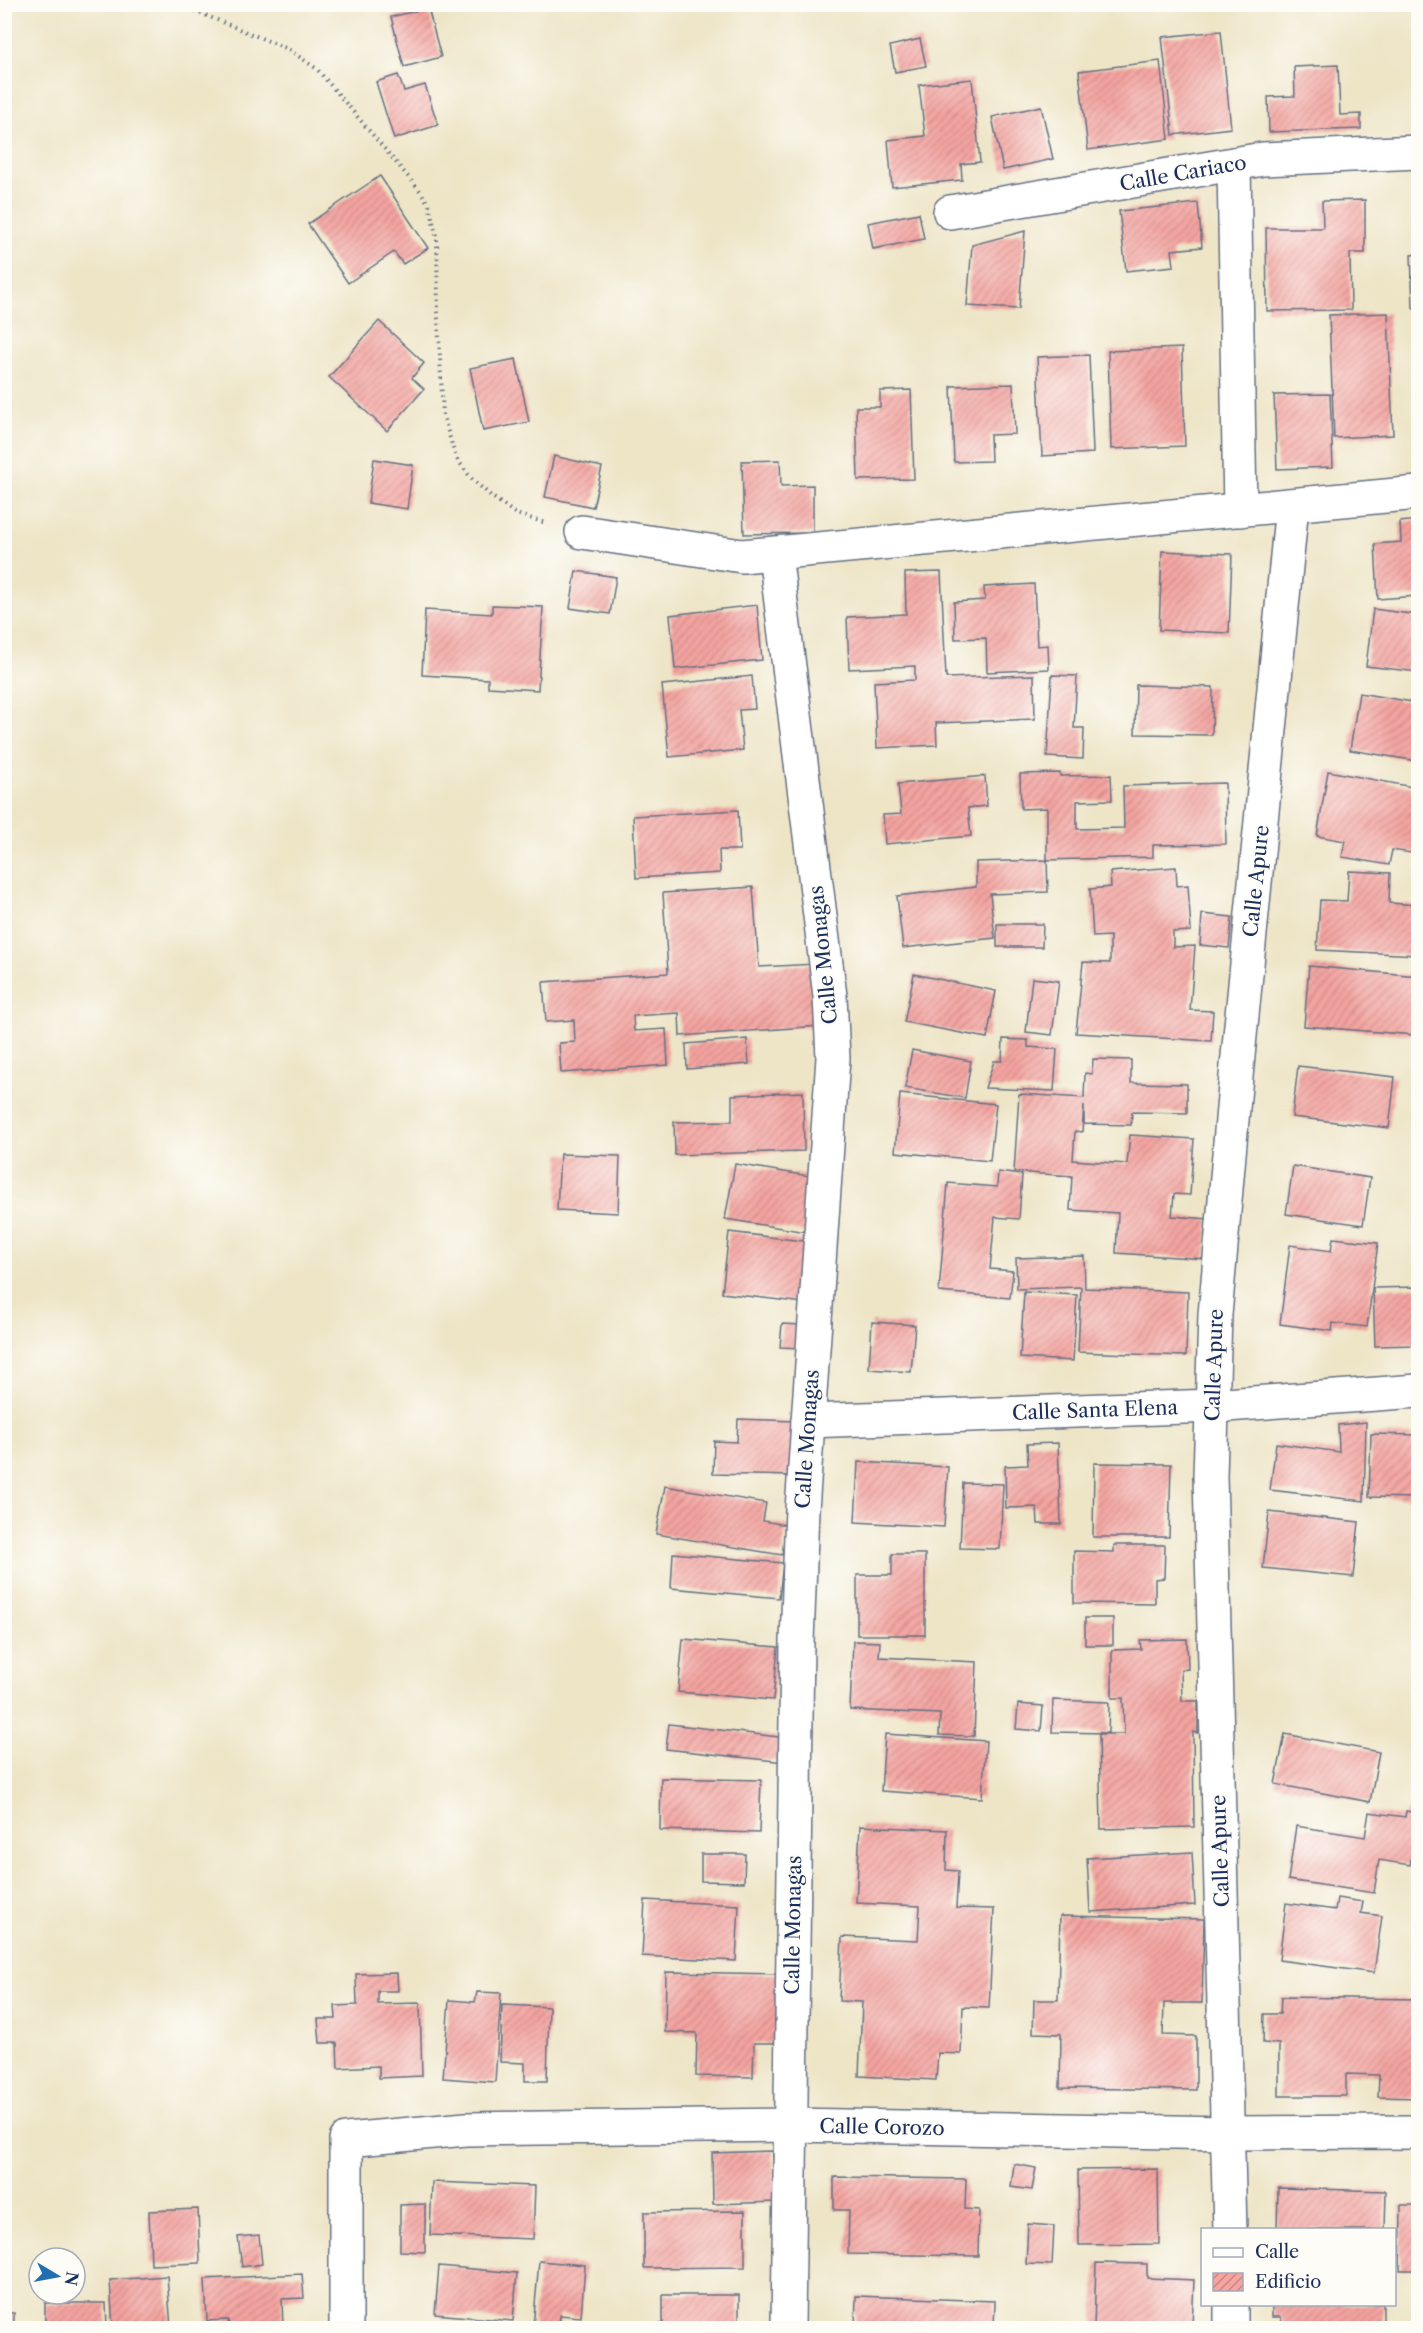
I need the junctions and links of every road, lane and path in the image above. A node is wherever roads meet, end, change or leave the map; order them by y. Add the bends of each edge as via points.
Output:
1 (178, 4) edge
2 (1419, 152) edge
3 (1234, 164) junction
4 (950, 212) dead end
5 (1419, 493) edge
6 (1292, 505) junction
7 (1240, 510) junction
8 (582, 531) joint
9 (775, 555) junction
10 (1419, 1392) edge
11 (1212, 1406) junction
12 (808, 1421) junction
13 (791, 2125) junction
14 (1419, 2132) edge
15 (1227, 2133) junction
16 (1230, 2228) edge
17 (1231, 2306) edge
18 (346, 2328) edge
19 (789, 2328) edge
20 (1231, 2328) edge

1 - 8 path via 288,49 317,69 422,192 437,238 443,414 456,458 477,484 516,514
2 - 3 street, Calle Cariaco via 1313,155
3 - 4 street, Calle Cariaco
3 - 7 street
5 - 6 street
6 - 7 street
6 - 11 street, Calle Apure via 1230,1143 1215,1315
7 - 9 street
8 - 9 street via 742,556
9 - 12 street, Calle Monagas via 830,996 833,1058
10 - 11 street, Calle Santa Elena
11 - 12 street, Calle Santa Elena
11 - 15 street, Calle Apure via 1210,1476
12 - 13 street, Calle Monagas via 797,1653
13 - 15 street, Calle Corozo
13 - 18 street, Calle Corozo via 466,2129 346,2140
13 - 19 street, Calle Monagas
14 - 15 street, Calle Corozo
15 - 16 street, Calle Apure
17 - 20 street

